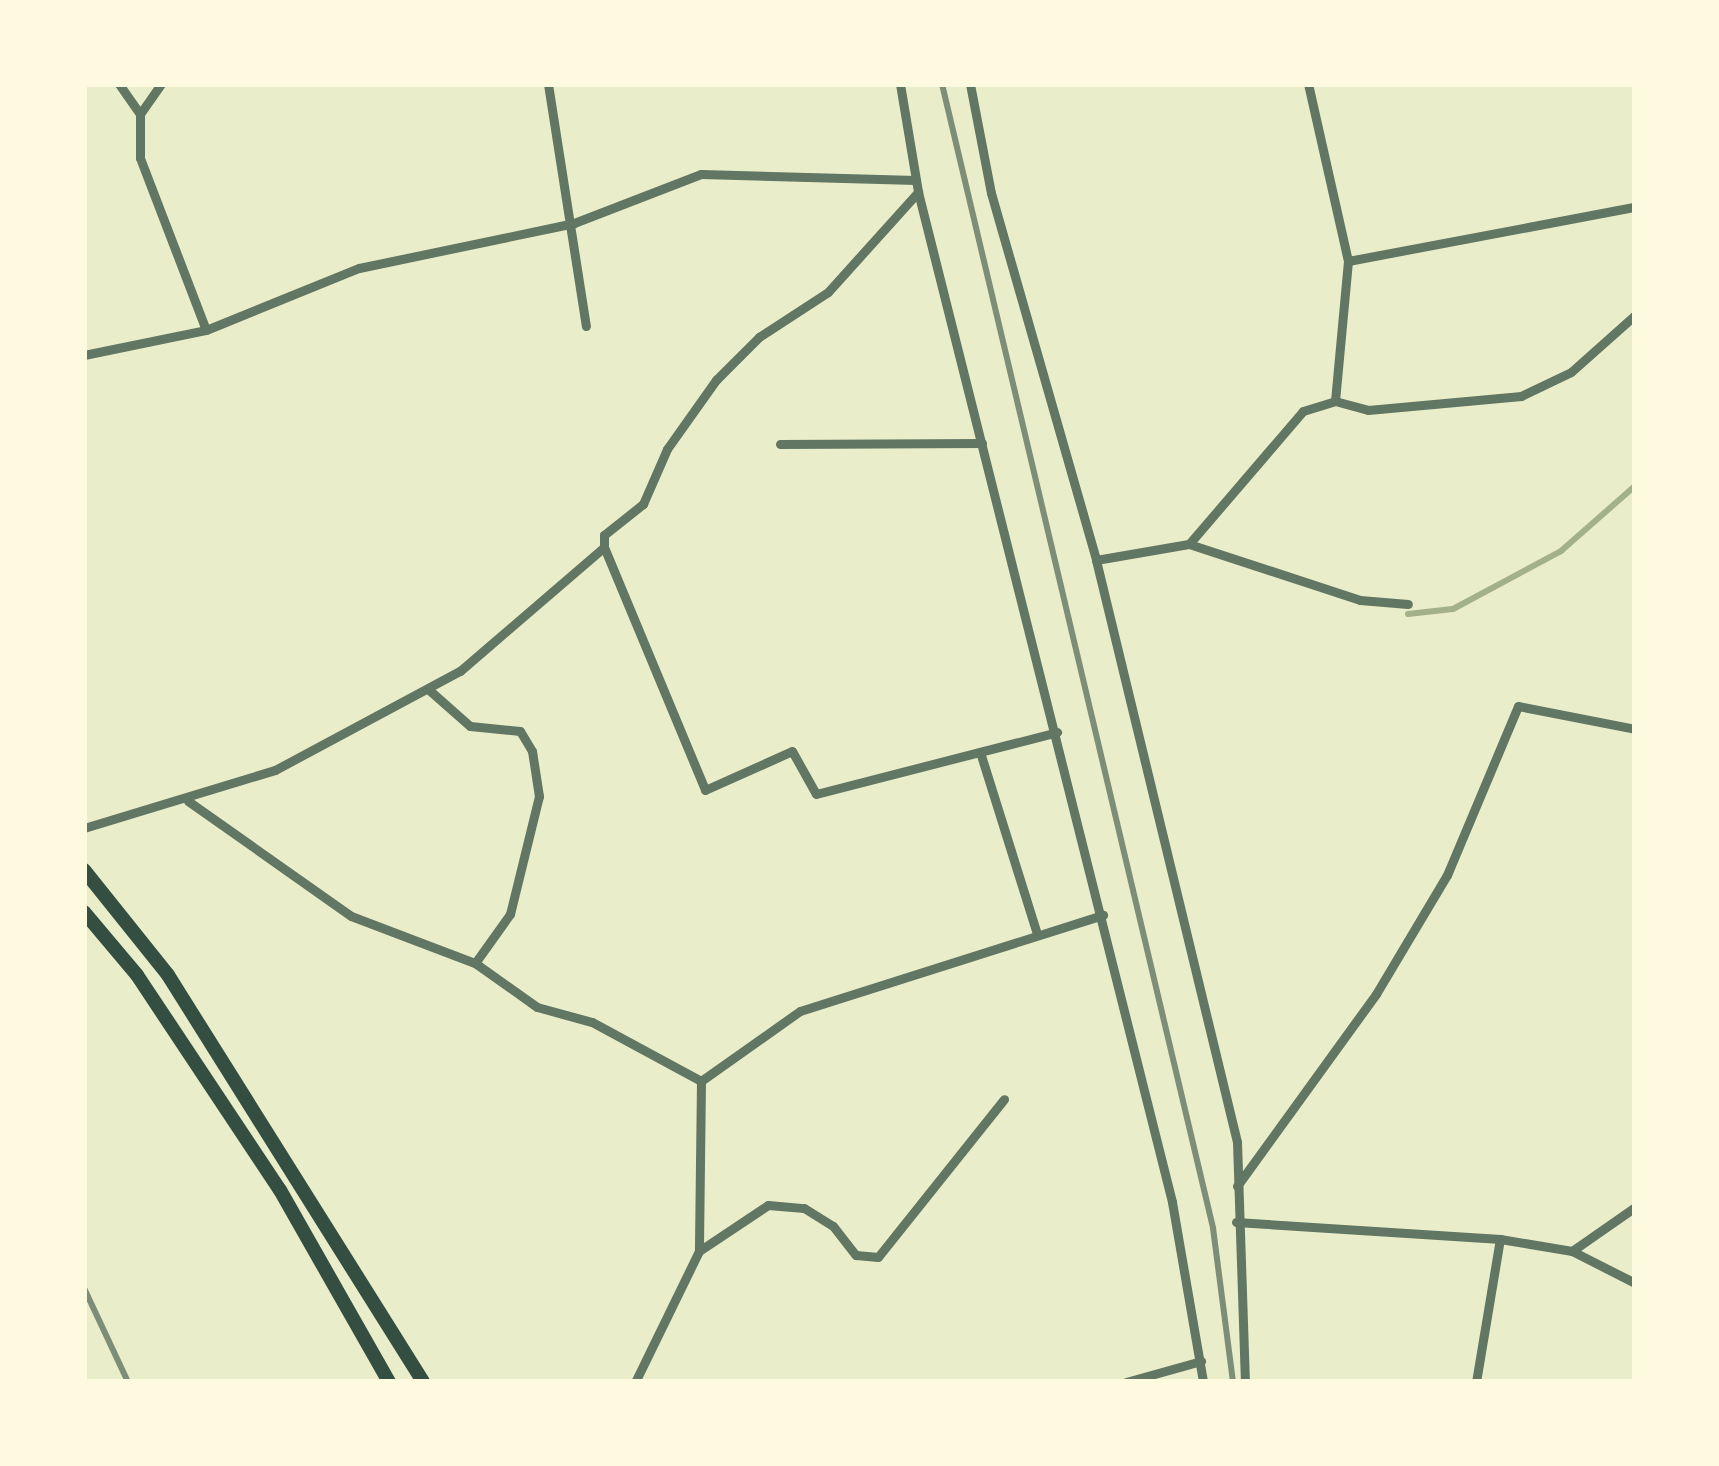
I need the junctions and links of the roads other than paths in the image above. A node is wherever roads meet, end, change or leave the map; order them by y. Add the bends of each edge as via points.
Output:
1 (119, 84) edge
2 (161, 84) edge
3 (548, 84) edge
4 (900, 84) edge
5 (970, 84) edge
6 (1308, 84) edge
7 (140, 113) junction
8 (917, 186) junction
9 (1635, 208) edge
10 (574, 223) junction
11 (1348, 261) junction
12 (1635, 316) edge
13 (586, 326) dead end
14 (206, 330) junction
15 (84, 355) edge
16 (1335, 401) junction
17 (982, 442) junction
18 (780, 444) dead end
19 (1189, 544) junction
20 (604, 547) junction
21 (1096, 560) junction
22 (1408, 604) dead end
23 (428, 688) junction
24 (1635, 729) edge
25 (1057, 732) junction
26 (980, 752) junction
27 (188, 801) junction
28 (84, 828) edge
29 (84, 870) edge
30 (84, 912) edge
31 (1103, 915) junction
32 (1037, 934) junction
33 (475, 962) junction
34 (700, 1081) junction
35 (1004, 1099) dead end
36 (1234, 1190) junction
37 (1635, 1207) edge
38 (1237, 1222) junction
39 (1500, 1239) junction
40 (699, 1251) junction
41 (1572, 1251) junction
42 (1635, 1283) edge
43 (1201, 1361) junction
44 (388, 1382) edge
45 (423, 1382) edge
46 (635, 1382) edge
47 (1126, 1382) edge
48 (1203, 1382) edge
49 (1245, 1382) edge
50 (1476, 1382) edge

1 - 7 street
2 - 7 street
3 - 10 street
4 - 8 street
5 - 21 street via 991,193 1009,234
6 - 11 street
7 - 14 street via 140,158
8 - 10 street via 701,174
8 - 17 street
8 - 20 street via 828,292 759,337 716,380 667,449 643,503 604,535
9 - 11 street
10 - 13 street
10 - 14 street via 359,268
11 - 16 street
12 - 16 street via 1571,372 1521,396 1368,410
14 - 15 street
16 - 19 street via 1303,410
17 - 18 street
17 - 25 street
19 - 21 street
19 - 22 street via 1360,600
20 - 23 street via 460,671
20 - 26 street via 705,790 791,751 816,794
21 - 36 street via 1237,1142
23 - 27 street via 275,770
23 - 33 street via 470,726 520,731 532,751 539,796 510,914
24 - 36 street via 1518,706 1447,875 1376,994
25 - 26 street
25 - 31 street
26 - 32 street
27 - 28 street
27 - 33 street via 351,916
29 - 45 main road via 180,993
30 - 44 main road via 137,975 280,1190
31 - 32 street
31 - 43 street
32 - 34 street via 800,1011
33 - 34 street via 537,1007 592,1022
34 - 40 street
35 - 40 street via 878,1257 856,1255 833,1226 804,1208 768,1205
36 - 38 street
37 - 41 street
38 - 39 street
38 - 49 street
39 - 41 street
39 - 50 street
40 - 46 street
41 - 42 street
43 - 47 street
43 - 48 street

